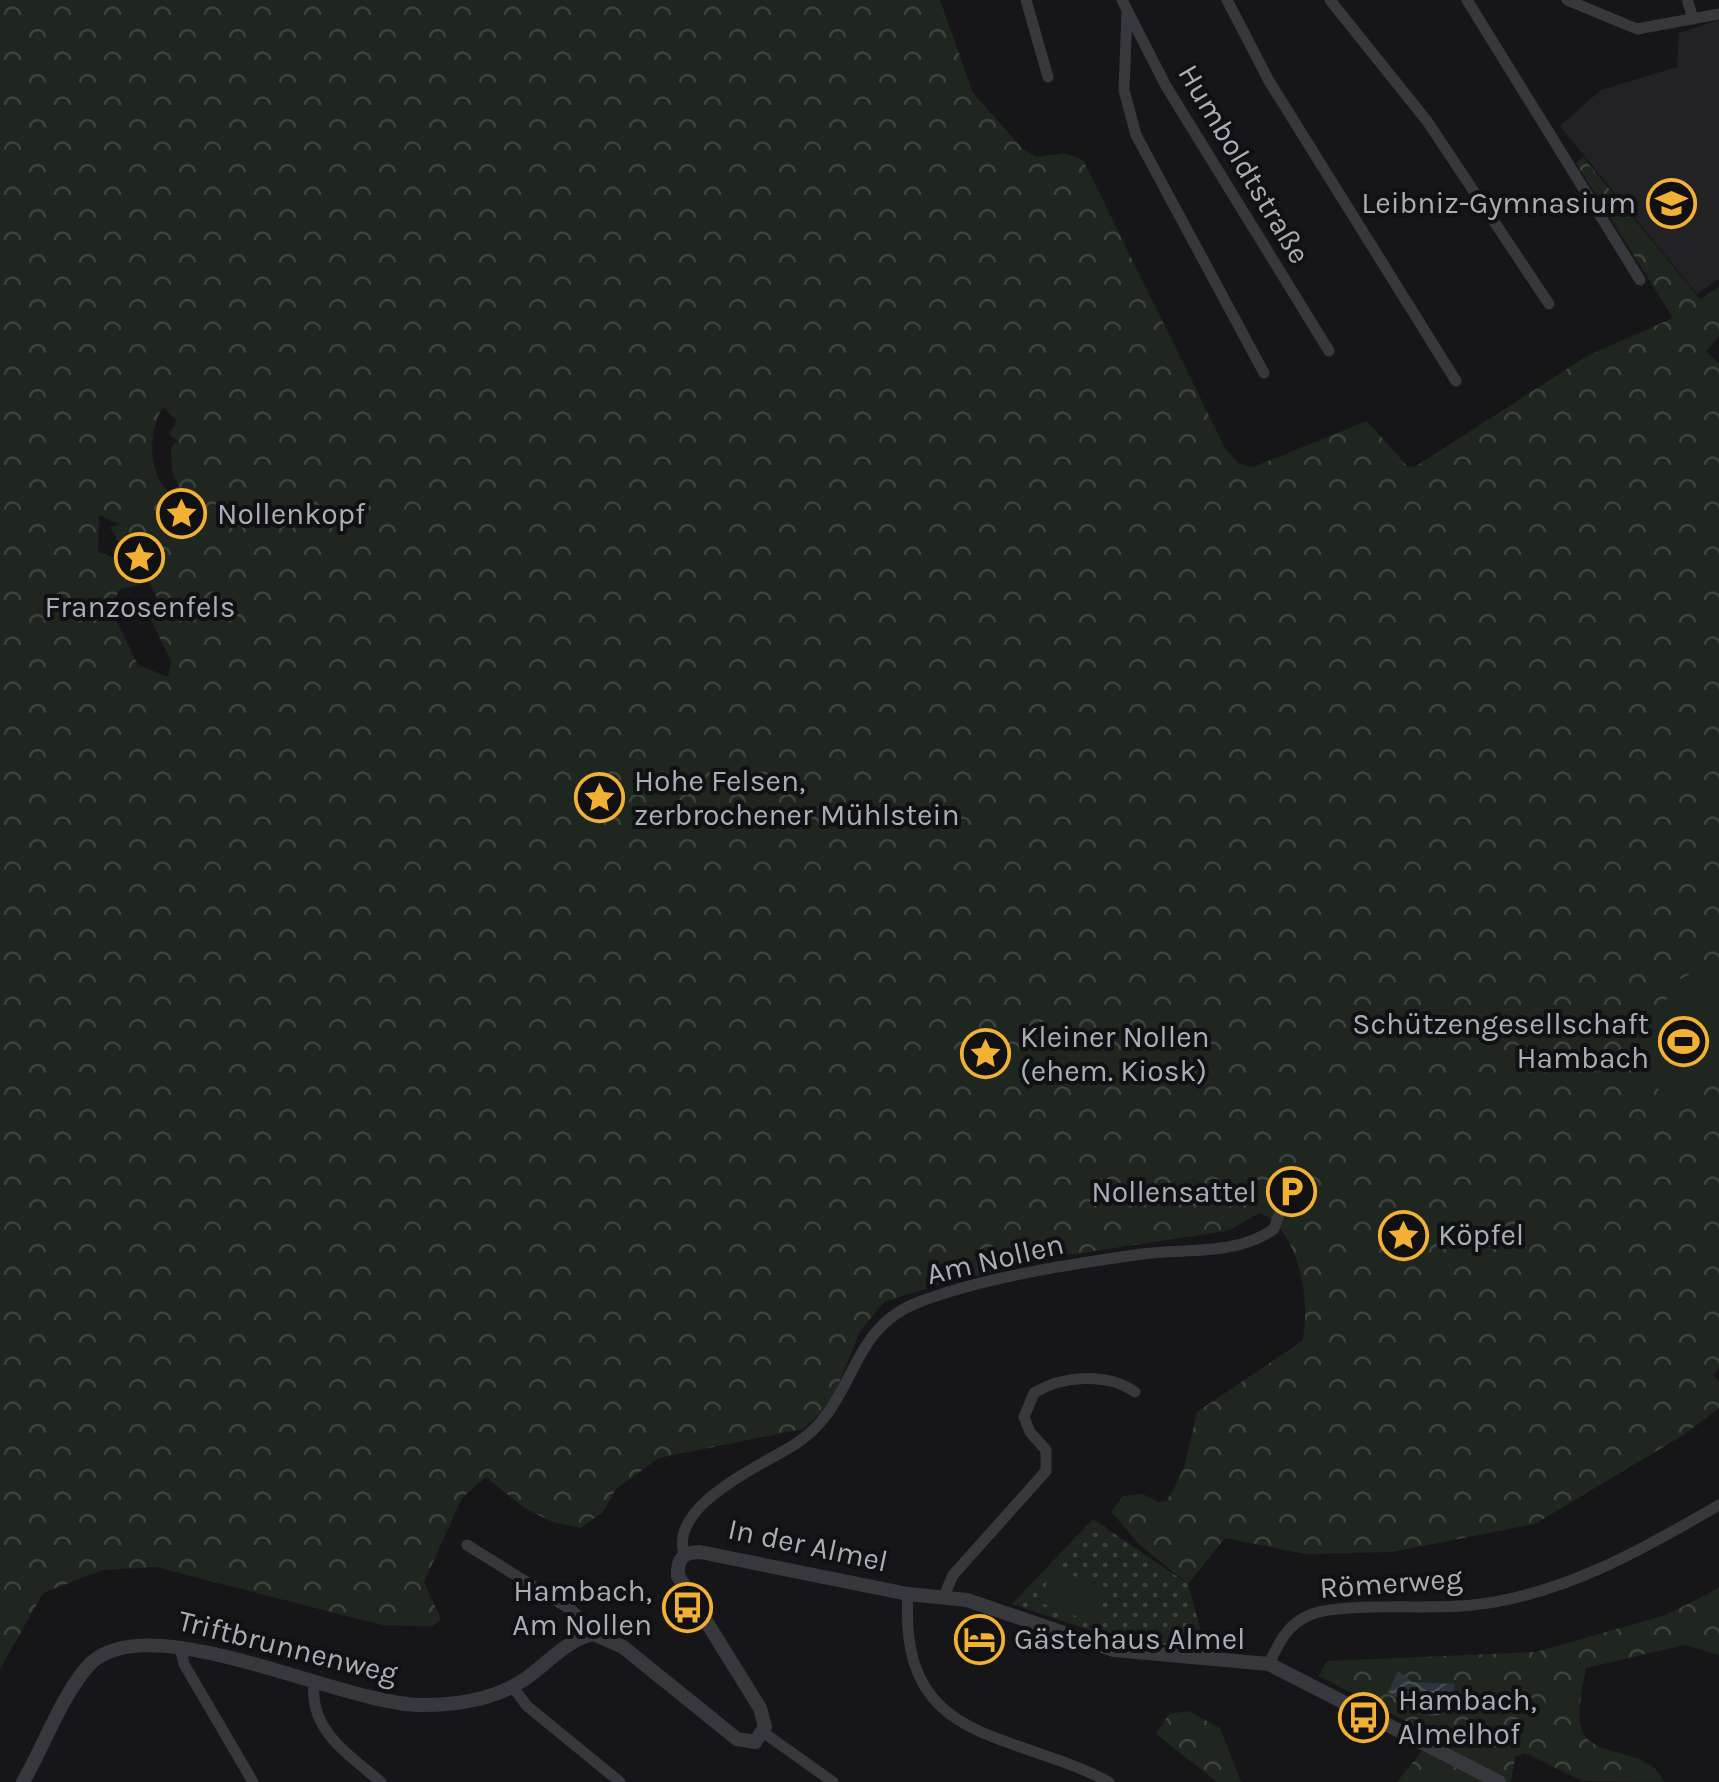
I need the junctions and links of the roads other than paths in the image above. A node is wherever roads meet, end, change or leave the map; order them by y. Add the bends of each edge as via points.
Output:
1 (1026, 0) edge
2 (1228, 0) edge
3 (1330, 0) edge
4 (1467, 0) edge
5 (1567, 0) edge
6 (1688, 1) edge
7 (1124, 6) edge
8 (1719, 14) edge
9 (1693, 19) junction
10 (1048, 77) dead end
11 (1640, 280) dead end
12 (1549, 304) dead end
13 (1329, 351) dead end
14 (1264, 373) dead end
15 (1456, 380) dead end
16 (1290, 1184) dead end
17 (1135, 1392) dead end
18 (1719, 1505) edge
19 (467, 1545) dead end
20 (684, 1554) junction
21 (908, 1594) junction
22 (943, 1598) junction
23 (594, 1634) junction
24 (180, 1647) junction
25 (1268, 1664) junction
26 (314, 1683) junction
27 (512, 1686) junction
28 (764, 1733) junction
29 (23, 1782) edge
30 (253, 1782) edge
31 (380, 1782) edge
32 (620, 1782) edge
33 (834, 1782) edge
34 (1109, 1782) edge
35 (1499, 1782) edge

1 - 10 street
2 - 15 street via 1268,82
3 - 12 street via 1427,121
4 - 11 street
5 - 9 street via 1637,29
6 - 9 street
7 - 13 street, Humboldtstraße
7 - 14 street via 1123,78 1136,134
8 - 9 street
16 - 20 street, Am Nollen via 1274,1228 1244,1243 1092,1263 903,1308 872,1332 819,1427 688,1518 680,1534
17 - 22 street via 1095,1379 1034,1392 1024,1417 1046,1450 1046,1472 953,1575
18 - 25 street, Römerweg via 1620,1562 1516,1596 1472,1605 1314,1613 1289,1628
19 - 23 street via 573,1611
20 - 21 street, In der Almel
20 - 28 street, In der Almel via 678,1576 750,1688
21 - 22 street, In der Almel
21 - 34 street via 910,1657 940,1708 986,1738
22 - 25 street, In der Almel via 990,1607 1114,1650
23 - 27 street, Triftbrunnenweg via 575,1640
23 - 28 street via 623,1647 737,1739 752,1743
24 - 26 street, Triftbrunnenweg
24 - 29 street, Triftbrunnenweg via 124,1647 88,1666
24 - 30 street
25 - 35 street
26 - 27 street, Triftbrunnenweg via 422,1705 468,1701
26 - 31 street via 318,1723
27 - 32 street
28 - 33 street

